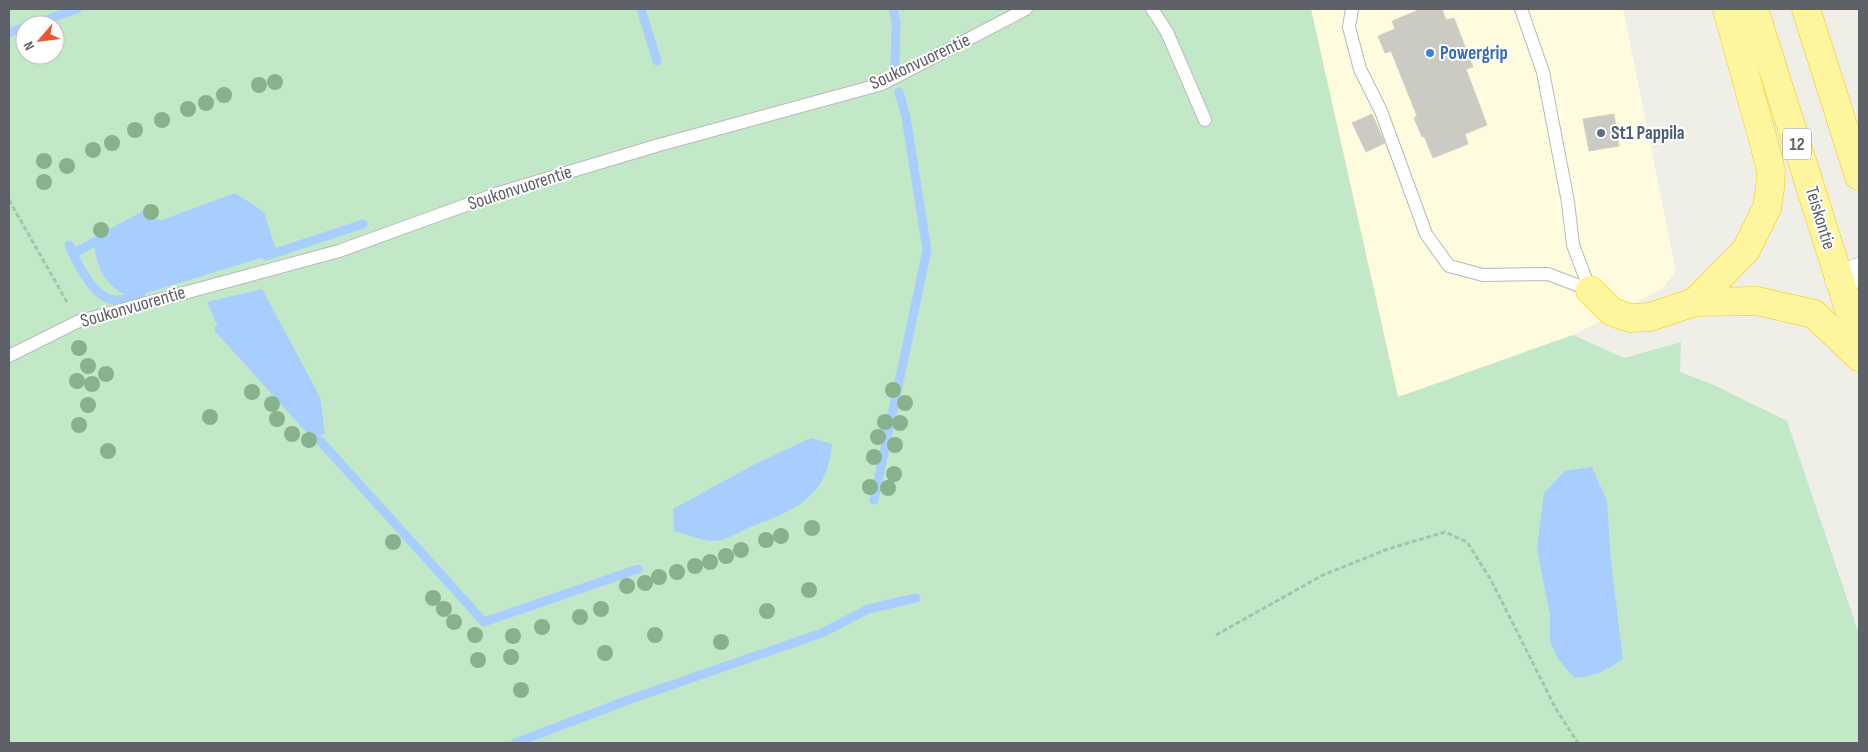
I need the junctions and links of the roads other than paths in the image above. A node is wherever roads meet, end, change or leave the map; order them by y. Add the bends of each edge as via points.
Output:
1 (1026, 9) edge
2 (1152, 9) edge
3 (1352, 9) edge
4 (1521, 9) edge
5 (1727, 9) edge
6 (1754, 9) edge
7 (1806, 9) edge
8 (1205, 120) dead end
9 (1859, 176) edge
10 (1849, 276) edge
11 (1590, 290) junction
12 (1695, 302) junction
13 (1859, 341) edge
14 (9, 356) edge
15 (1859, 357) edge

1 - 14 lane, Soukonvuorentie via 882,84 499,193 339,251 77,322
2 - 8 lane via 1167,32
3 - 11 lane via 1349,27 1360,70 1381,111 1426,234 1449,266 1484,275 1548,274
4 - 11 lane via 1543,72 1573,245
5 - 12 highway via 1764,143 1770,188 1767,208 1746,250
6 - 10 highway, Teiskontie / 12
7 - 9 highway
10 - 13 highway, Teiskontie / 12
11 - 12 highway via 1612,312 1630,318 1650,317
12 - 15 highway via 1757,300 1814,314

